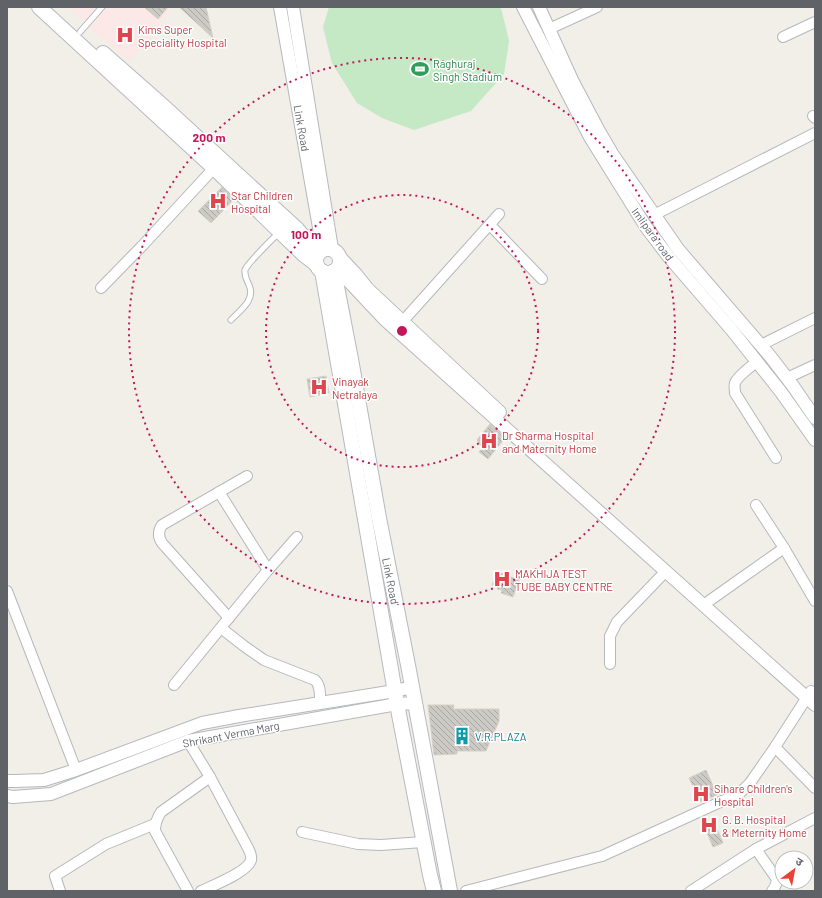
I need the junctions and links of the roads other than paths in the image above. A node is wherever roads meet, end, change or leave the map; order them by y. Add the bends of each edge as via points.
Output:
1 (40, 7) edge
2 (53, 7) edge
3 (102, 7) edge
4 (280, 7) edge
5 (293, 7) edge
6 (522, 7) edge
7 (539, 7) edge
8 (597, 7) edge
9 (815, 22) edge
10 (549, 29) junction
11 (80, 32) junction
12 (783, 37) dead end
13 (815, 133) edge
14 (214, 168) junction
15 (499, 214) dead end
16 (654, 215) junction
17 (490, 224) junction
18 (284, 227) junction
19 (328, 261) junction
20 (542, 279) dead end
21 (101, 288) dead end
22 (815, 318) edge
23 (231, 320) dead end
24 (403, 321) junction
25 (761, 345) junction
26 (756, 362) junction
27 (815, 365) edge
28 (787, 378) junction
29 (815, 418) edge
30 (811, 427) edge
31 (815, 440) edge
32 (776, 458) dead end
33 (247, 476) dead end
34 (219, 492) junction
35 (756, 505) dead end
36 (297, 537) dead end
37 (784, 548) junction
38 (268, 570) junction
39 (666, 571) junction
40 (7, 591) edge
41 (709, 601) junction
42 (815, 601) edge
43 (229, 618) junction
44 (221, 628) junction
45 (610, 664) dead end
46 (174, 685) dead end
47 (412, 687) junction
48 (396, 697) junction
49 (812, 697) edge
50 (320, 702) junction
51 (415, 703) junction
52 (188, 741) junction
53 (775, 747) junction
54 (76, 770) junction
55 (210, 777) junction
56 (7, 781) edge
57 (815, 788) edge
58 (7, 796) edge
59 (815, 818) edge
60 (155, 824) junction
61 (302, 832) dead end
62 (423, 842) junction
63 (756, 849) junction
64 (218, 888) edge
65 (60, 891) edge
66 (188, 891) edge
67 (201, 891) edge
68 (434, 891) edge
69 (450, 891) edge
70 (466, 891) edge
71 (691, 891) edge
72 (772, 891) edge

1 - 14 main road
2 - 11 main road
3 - 11 lane
4 - 19 street, Link Road
5 - 19 street, Link Road
6 - 26 street, Imlipara road via 590,137 646,227
7 - 10 street, Imlipara road
8 - 10 street
9 - 12 street
10 - 16 street, Imlipara road via 599,131
11 - 18 main road via 161,104
13 - 16 street
14 - 18 main road
14 - 21 street
15 - 17 street
16 - 25 street, Imlipara road via 678,250
17 - 20 street
17 - 24 street
18 - 19 main road via 304,255
18 - 23 lane via 245,270 245,279 252,295
19 - 24 street via 356,274 368,289
19 - 39 street via 384,319
19 - 47 main road, Link Road via 351,359
19 - 48 main road, Link Road
22 - 25 street
24 - 41 street
25 - 28 street, Imlipara road
26 - 30 street, Imlipara road
26 - 32 street via 738,378 734,389
27 - 28 street
28 - 29 street, Imlipara road
30 - 31 street, Imlipara road
33 - 34 street
34 - 38 street
34 - 43 street via 162,525 159,538
35 - 37 street
36 - 38 street
37 - 41 street
37 - 42 street
38 - 43 street
39 - 45 street via 614,626 610,636
39 - 49 street
40 - 54 street
41 - 49 street
43 - 44 street
44 - 46 street
44 - 50 street via 264,660 315,680 318,683
47 - 48 street, Shrikant Verma Marg
47 - 51 main road, Link Road
48 - 50 street, Shrikant Verma Marg
48 - 51 street, Shrikant Verma Marg
48 - 52 street, Shrikant Verma Marg
48 - 62 main road, Link Road
49 - 53 street
50 - 54 street, Shrikant Verma Marg via 202,723
51 - 69 main road, Link Road
52 - 55 street
52 - 58 street, Shrikant Verma Marg via 51,794
53 - 57 street
53 - 70 street via 750,783 740,792 602,856
54 - 56 street, Shrikant Verma Marg via 44,780
55 - 60 street via 161,812
55 - 64 street via 251,856 251,861 244,870
59 - 63 street
60 - 65 street via 106,844 56,876
60 - 66 street via 155,831
61 - 62 street via 358,844
62 - 68 main road, Link Road
63 - 71 street
63 - 72 street via 776,878 776,885
64 - 67 street

